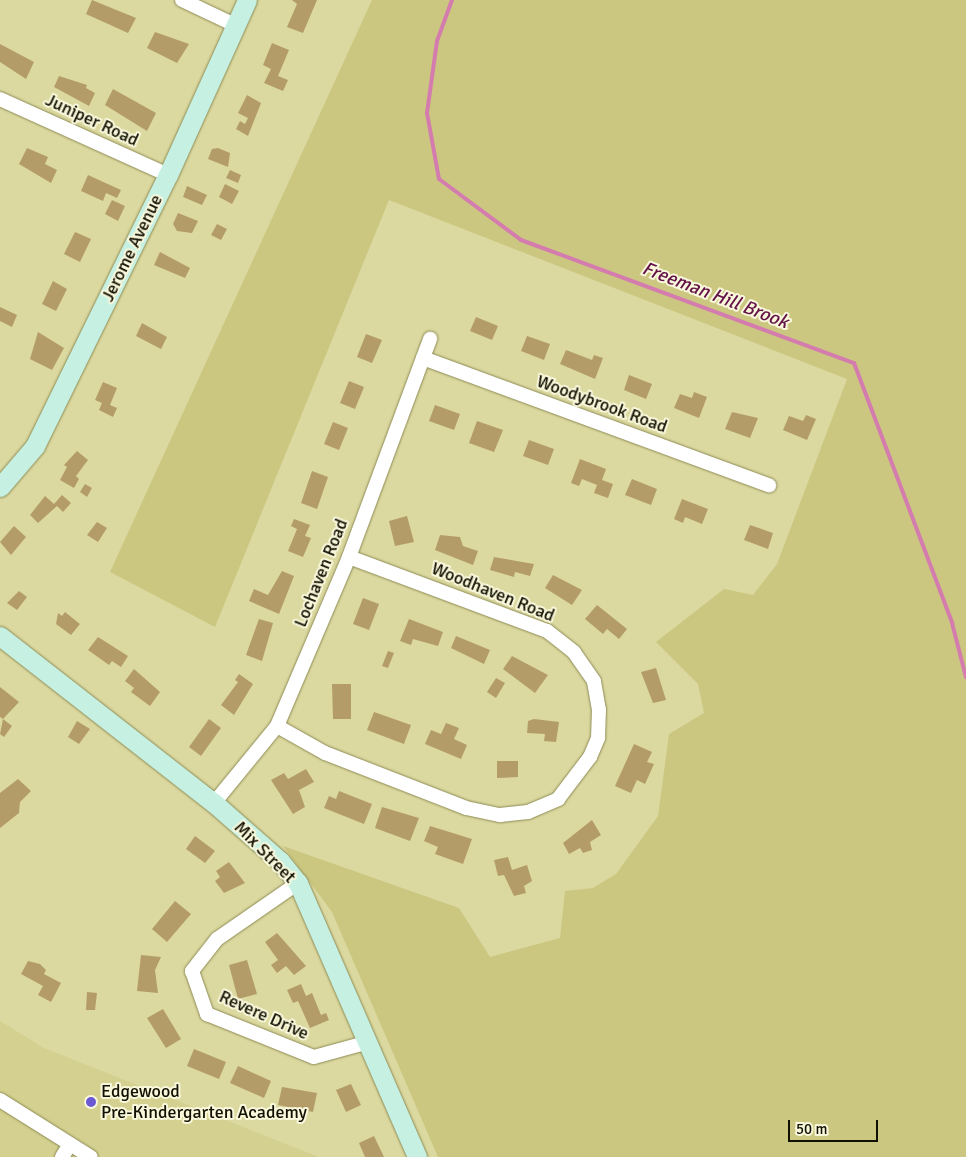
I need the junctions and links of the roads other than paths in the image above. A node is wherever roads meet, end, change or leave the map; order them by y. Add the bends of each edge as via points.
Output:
1 (182, 0) edge
2 (247, 0) edge
3 (235, 24) junction
4 (0, 98) edge
5 (168, 175) junction
6 (430, 339) dead end
7 (423, 358) junction
8 (768, 485) dead end
9 (0, 487) edge
10 (349, 556) junction
11 (0, 636) edge
12 (277, 726) junction
13 (214, 803) junction
14 (298, 883) junction
15 (365, 1043) junction
16 (0, 1100) edge
17 (70, 1144) junction
18 (62, 1157) edge
19 (91, 1157) edge
20 (417, 1157) edge

1 - 3 street
2 - 3 main road, Jerome Avenue
3 - 5 main road, Jerome Avenue
4 - 5 street, Juniper Road
5 - 9 main road, Jerome Avenue via 35,446
6 - 7 street, Lochaven Road
7 - 8 street, Woodybrook Road
7 - 10 street, Lochaven Road
10 - 12 street, Lochaven Road
10 - 12 street, Woodhaven Road via 547,632 574,652 594,681 599,710 598,738 590,756 558,799 528,812 500,815 466,808 326,754
11 - 13 main road, Mix Street
12 - 13 street, Lochaven Road
13 - 14 main road, Mix Street via 280,861
14 - 15 main road, Mix Street
14 - 15 street, Revere Drive via 217,938 192,971 207,1014 314,1057
15 - 20 main road, Mix Street
16 - 17 street
17 - 18 street
17 - 19 street

